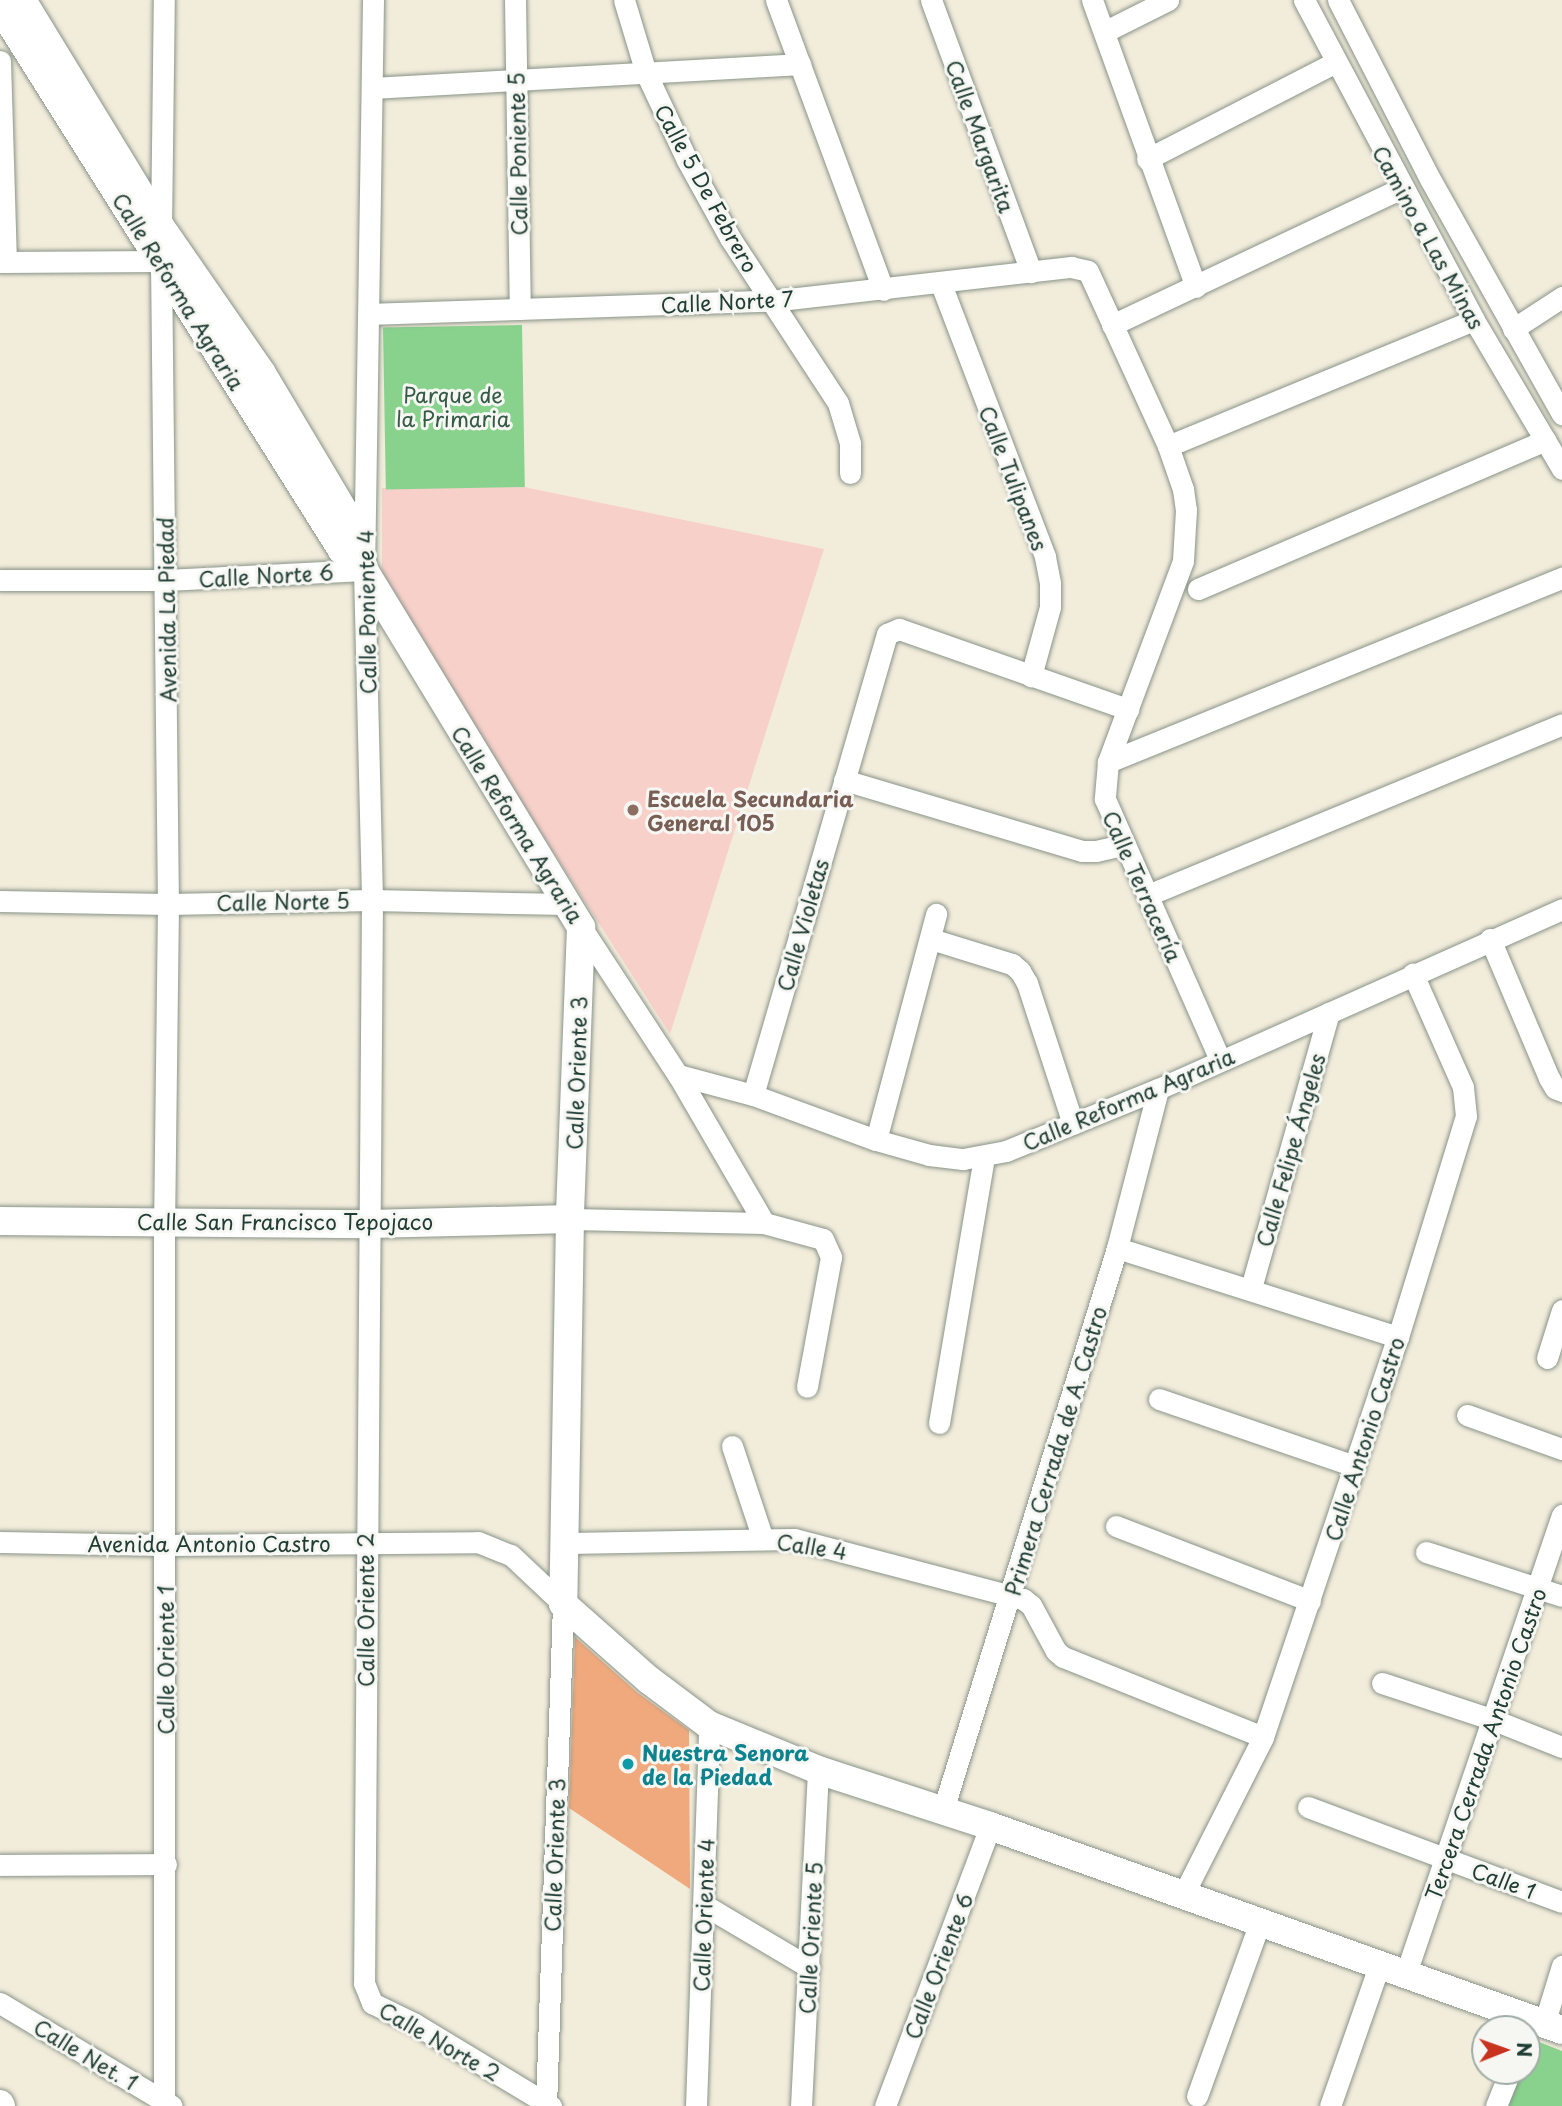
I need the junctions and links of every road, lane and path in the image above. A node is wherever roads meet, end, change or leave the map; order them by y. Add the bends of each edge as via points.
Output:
1 (22, 0) edge
2 (164, 0) edge
3 (373, 0) edge
4 (515, 0) edge
5 (624, 0) edge
6 (776, 0) edge
7 (930, 0) edge
8 (1092, 0) edge
9 (1168, 0) edge
10 (1304, 0) edge
11 (1338, 0) edge
12 (0, 7) edge
13 (1104, 32) junction
14 (0, 61) edge
15 (1336, 62) junction
16 (800, 64) junction
17 (646, 73) junction
18 (515, 80) junction
19 (373, 88) junction
20 (1147, 159) junction
21 (1402, 188) junction
22 (160, 226) junction
23 (161, 261) junction
24 (3, 262) edge
25 (1083, 268) joint
26 (1031, 272) junction
27 (941, 284) junction
28 (1196, 287) junction
29 (883, 290) junction
30 (1562, 297) edge
31 (772, 301) junction
32 (520, 309) junction
33 (370, 314) junction
34 (1474, 320) junction
35 (1112, 325) junction
36 (1513, 328) junction
37 (1562, 414) edge
38 (1545, 440) junction
39 (1168, 446) junction
40 (1562, 469) edge
41 (850, 473) dead end
42 (364, 570) junction
43 (1562, 578) edge
44 (0, 580) edge
45 (166, 580) junction
46 (1198, 589) dead end
47 (1031, 676) junction
48 (1128, 709) junction
49 (1562, 724) edge
50 (1108, 762) junction
51 (844, 780) junction
52 (1123, 845) junction
53 (1148, 895) junction
54 (372, 900) junction
55 (0, 901) edge
56 (169, 904) junction
57 (565, 904) junction
58 (1562, 909) edge
59 (936, 914) dead end
60 (581, 927) junction
61 (931, 939) junction
62 (1490, 939) junction
63 (1413, 974) junction
64 (1329, 1013) junction
65 (1220, 1060) junction
66 (678, 1075) junction
67 (1158, 1088) junction
68 (1562, 1091) edge
69 (753, 1095) junction
70 (1073, 1124) junction
71 (876, 1140) junction
72 (984, 1157) junction
73 (570, 1219) junction
74 (164, 1220) junction
75 (0, 1221) edge
76 (764, 1223) junction
77 (369, 1224) junction
78 (1117, 1248) junction
79 (1251, 1288) junction
80 (1562, 1310) edge
81 (1398, 1337) junction
82 (1547, 1358) dead end
83 (807, 1387) dead end
84 (1159, 1399) dead end
85 (1467, 1415) dead end
86 (939, 1423) dead end
87 (732, 1446) dead end
88 (1562, 1448) edge
89 (1355, 1466) junction
90 (1562, 1515) edge
91 (1116, 1526) dead end
92 (763, 1539) junction
93 (0, 1542) edge
94 (366, 1542) junction
95 (565, 1543) junction
96 (165, 1545) junction
97 (1426, 1552) dead end
98 (1538, 1588) junction
99 (1011, 1596) junction
100 (1562, 1596) edge
101 (1310, 1601) junction
102 (563, 1604) junction
103 (1382, 1683) dead end
104 (1494, 1720) junction
105 (709, 1725) junction
106 (1263, 1737) junction
107 (1562, 1747) edge
108 (818, 1770) junction
109 (1308, 1807) dead end
110 (943, 1810) junction
111 (990, 1825) junction
112 (1446, 1859) junction
113 (166, 1864) junction
114 (0, 1865) edge
115 (1183, 1895) junction
116 (1562, 1902) edge
117 (704, 1905) junction
118 (1261, 1922) junction
119 (1380, 1963) junction
120 (1562, 1966) edge
121 (809, 1967) junction
122 (1406, 1973) junction
123 (367, 1996) joint
124 (0, 2003) edge
125 (1513, 2015) edge
126 (1541, 2026) edge
127 (1504, 2085) edge
128 (1197, 2096) dead end
129 (168, 2103) edge
130 (547, 2105) edge
131 (696, 2106) edge
132 (801, 2106) edge
133 (885, 2106) edge
134 (1330, 2106) edge
135 (1496, 2106) edge

1 - 22 main road, Calle Reforma Agraria
2 - 22 street, Avenida La Piedad
3 - 19 street, Calle Poniente 4
4 - 18 street, Calle Poniente 5
5 - 17 street, Calle 5 De Febrero
6 - 16 street
7 - 26 street, Calle Margarita
8 - 13 street
9 - 13 street
10 - 15 street, Camino a Las Minas
11 - 36 street, Camino a Las Minas
12 - 23 main road, Calle Reforma Agraria
13 - 20 street
14 - 24 street
15 - 20 street
15 - 21 street, Camino a Las Minas
16 - 17 street
16 - 29 street
17 - 18 street
17 - 31 street, Calle 5 De Febrero via 687,160
18 - 19 street
18 - 32 street, Calle Poniente 5
19 - 33 street, Calle Poniente 4
20 - 28 street
21 - 28 street
21 - 34 street, Camino a Las Minas
22 - 23 street, Avenida La Piedad
22 - 42 main road, Calle Reforma Agraria via 261,372 346,516 361,546
23 - 24 street
23 - 42 main road, Calle Reforma Agraria via 342,550
23 - 45 street, Avenida La Piedad
25 - 26 street, Calle Norte 7
25 - 35 street, Calle Terracería
26 - 27 street, Calle Norte 7
27 - 29 street, Calle Norte 7
27 - 47 street, Calle Tulipanes via 1045,557 1050,607
28 - 35 street
29 - 31 street, Calle Norte 7
30 - 36 street
31 - 32 street, Calle Norte 7
31 - 41 street, Calle 5 De Febrero via 838,403 850,443
32 - 33 street, Calle Norte 7
33 - 42 street, Calle Poniente 4
34 - 38 street, Camino a Las Minas
34 - 39 street
35 - 39 street, Calle Terracería
36 - 37 street, Camino a Las Minas
38 - 40 street, Camino a Las Minas
38 - 46 street
39 - 48 street, Calle Terracería via 1183,489 1187,537 1183,561
42 - 45 street, Calle Norte 6
42 - 54 street, Calle Poniente 4
42 - 57 main road, Calle Reforma Agraria
43 - 50 street
44 - 45 street, Calle Norte 6
45 - 56 street, Avenida La Piedad
47 - 48 street
47 - 51 street, Calle Violetas via 899,629 887,634
48 - 50 street, Calle Terracería
49 - 53 street
50 - 52 street, Calle Terracería via 1105,799
51 - 52 street via 1082,851
51 - 69 street, Calle Violetas
52 - 53 street, Calle Terracería
53 - 65 street, Calle Terracería
54 - 56 street, Calle Norte 5
54 - 57 street, Calle Norte 5
54 - 77 street, Calle Poniente 4
55 - 56 street, Calle Norte 5
56 - 74 street, Avenida La Piedad
57 - 60 main road, Calle Reforma Agraria
58 - 62 street, Calle Reforma Agraria
59 - 61 street
60 - 66 street, Calle Reforma Agraria
60 - 73 main road, Calle Oriente 3
61 - 70 street via 1012,964 1020,971
61 - 71 street
62 - 63 street, Calle Reforma Agraria
62 - 68 street via 1549,1078
63 - 64 street, Calle Reforma Agraria
63 - 81 street, Calle Antonio Castro via 1463,1087 1466,1116
64 - 65 street, Calle Reforma Agraria
64 - 79 street, Calle Felipe Ángeles
65 - 67 street, Calle Reforma Agraria
66 - 69 street, Calle Reforma Agraria
66 - 76 street, Calle Reforma Agraria
67 - 70 street, Calle Reforma Agraria
67 - 78 street, Primera Cerrada de A. Castro
69 - 71 street, Calle Reforma Agraria
70 - 72 street, Calle Reforma Agraria
71 - 72 street, Calle Reforma Agraria via 929,1155
72 - 86 street
73 - 76 street
73 - 77 main road, Calle San Francisco Tepojaco
73 - 95 main road, Calle Oriente 3
74 - 75 main road, Calle San Francisco Tepojaco
74 - 77 main road, Calle San Francisco Tepojaco
74 - 96 street, Calle Oriente 1
76 - 83 street via 817,1236 829,1249
77 - 94 street, Calle Oriente 2
78 - 79 street
78 - 99 street, Primera Cerrada de A. Castro
79 - 81 street
80 - 82 street
81 - 89 street, Calle Antonio Castro
84 - 89 street
85 - 88 street
87 - 92 street
89 - 101 street, Calle Antonio Castro
90 - 98 street, Tercera Cerrada Antonio Castro
91 - 101 street
92 - 95 street, Calle 4
92 - 99 street, Calle 4 via 794,1539 842,1550
93 - 96 street, Avenida Antonio Castro
94 - 96 street, Avenida Antonio Castro
94 - 102 street, Avenida Antonio Castro via 490,1545 512,1555
94 - 123 street, Calle Oriente 2
95 - 102 main road, Calle Oriente 3
96 - 113 street, Calle Oriente 1
97 - 98 street
98 - 100 street
98 - 104 street, Tercera Cerrada Antonio Castro
99 - 106 street via 1031,1605 1063,1657
99 - 110 street, Primera Cerrada de A. Castro
101 - 106 street, Calle Antonio Castro
102 - 105 main road via 649,1680
102 - 130 street, Calle Oriente 3
103 - 104 street
104 - 107 street
104 - 112 street, Tercera Cerrada Antonio Castro
105 - 108 main road
105 - 117 street, Calle Oriente 4
106 - 115 street, Calle Antonio Castro
108 - 110 main road
108 - 121 street, Calle Oriente 5
109 - 112 street, Calle 1
110 - 111 main road
111 - 115 main road
111 - 133 street, Calle Oriente 6
112 - 116 street, Calle 1
112 - 122 street, Tercera Cerrada Antonio Castro
113 - 114 street
113 - 129 street, Calle Oriente 1
115 - 118 main road
117 - 121 street
117 - 131 street, Calle Oriente 4
118 - 119 main road
118 - 128 street
119 - 122 main road
119 - 134 street
120 - 126 street
121 - 132 street, Calle Oriente 5
122 - 125 main road
123 - 130 street, Calle Norte 2
124 - 129 street, Calle Net. 1
127 - 135 street

